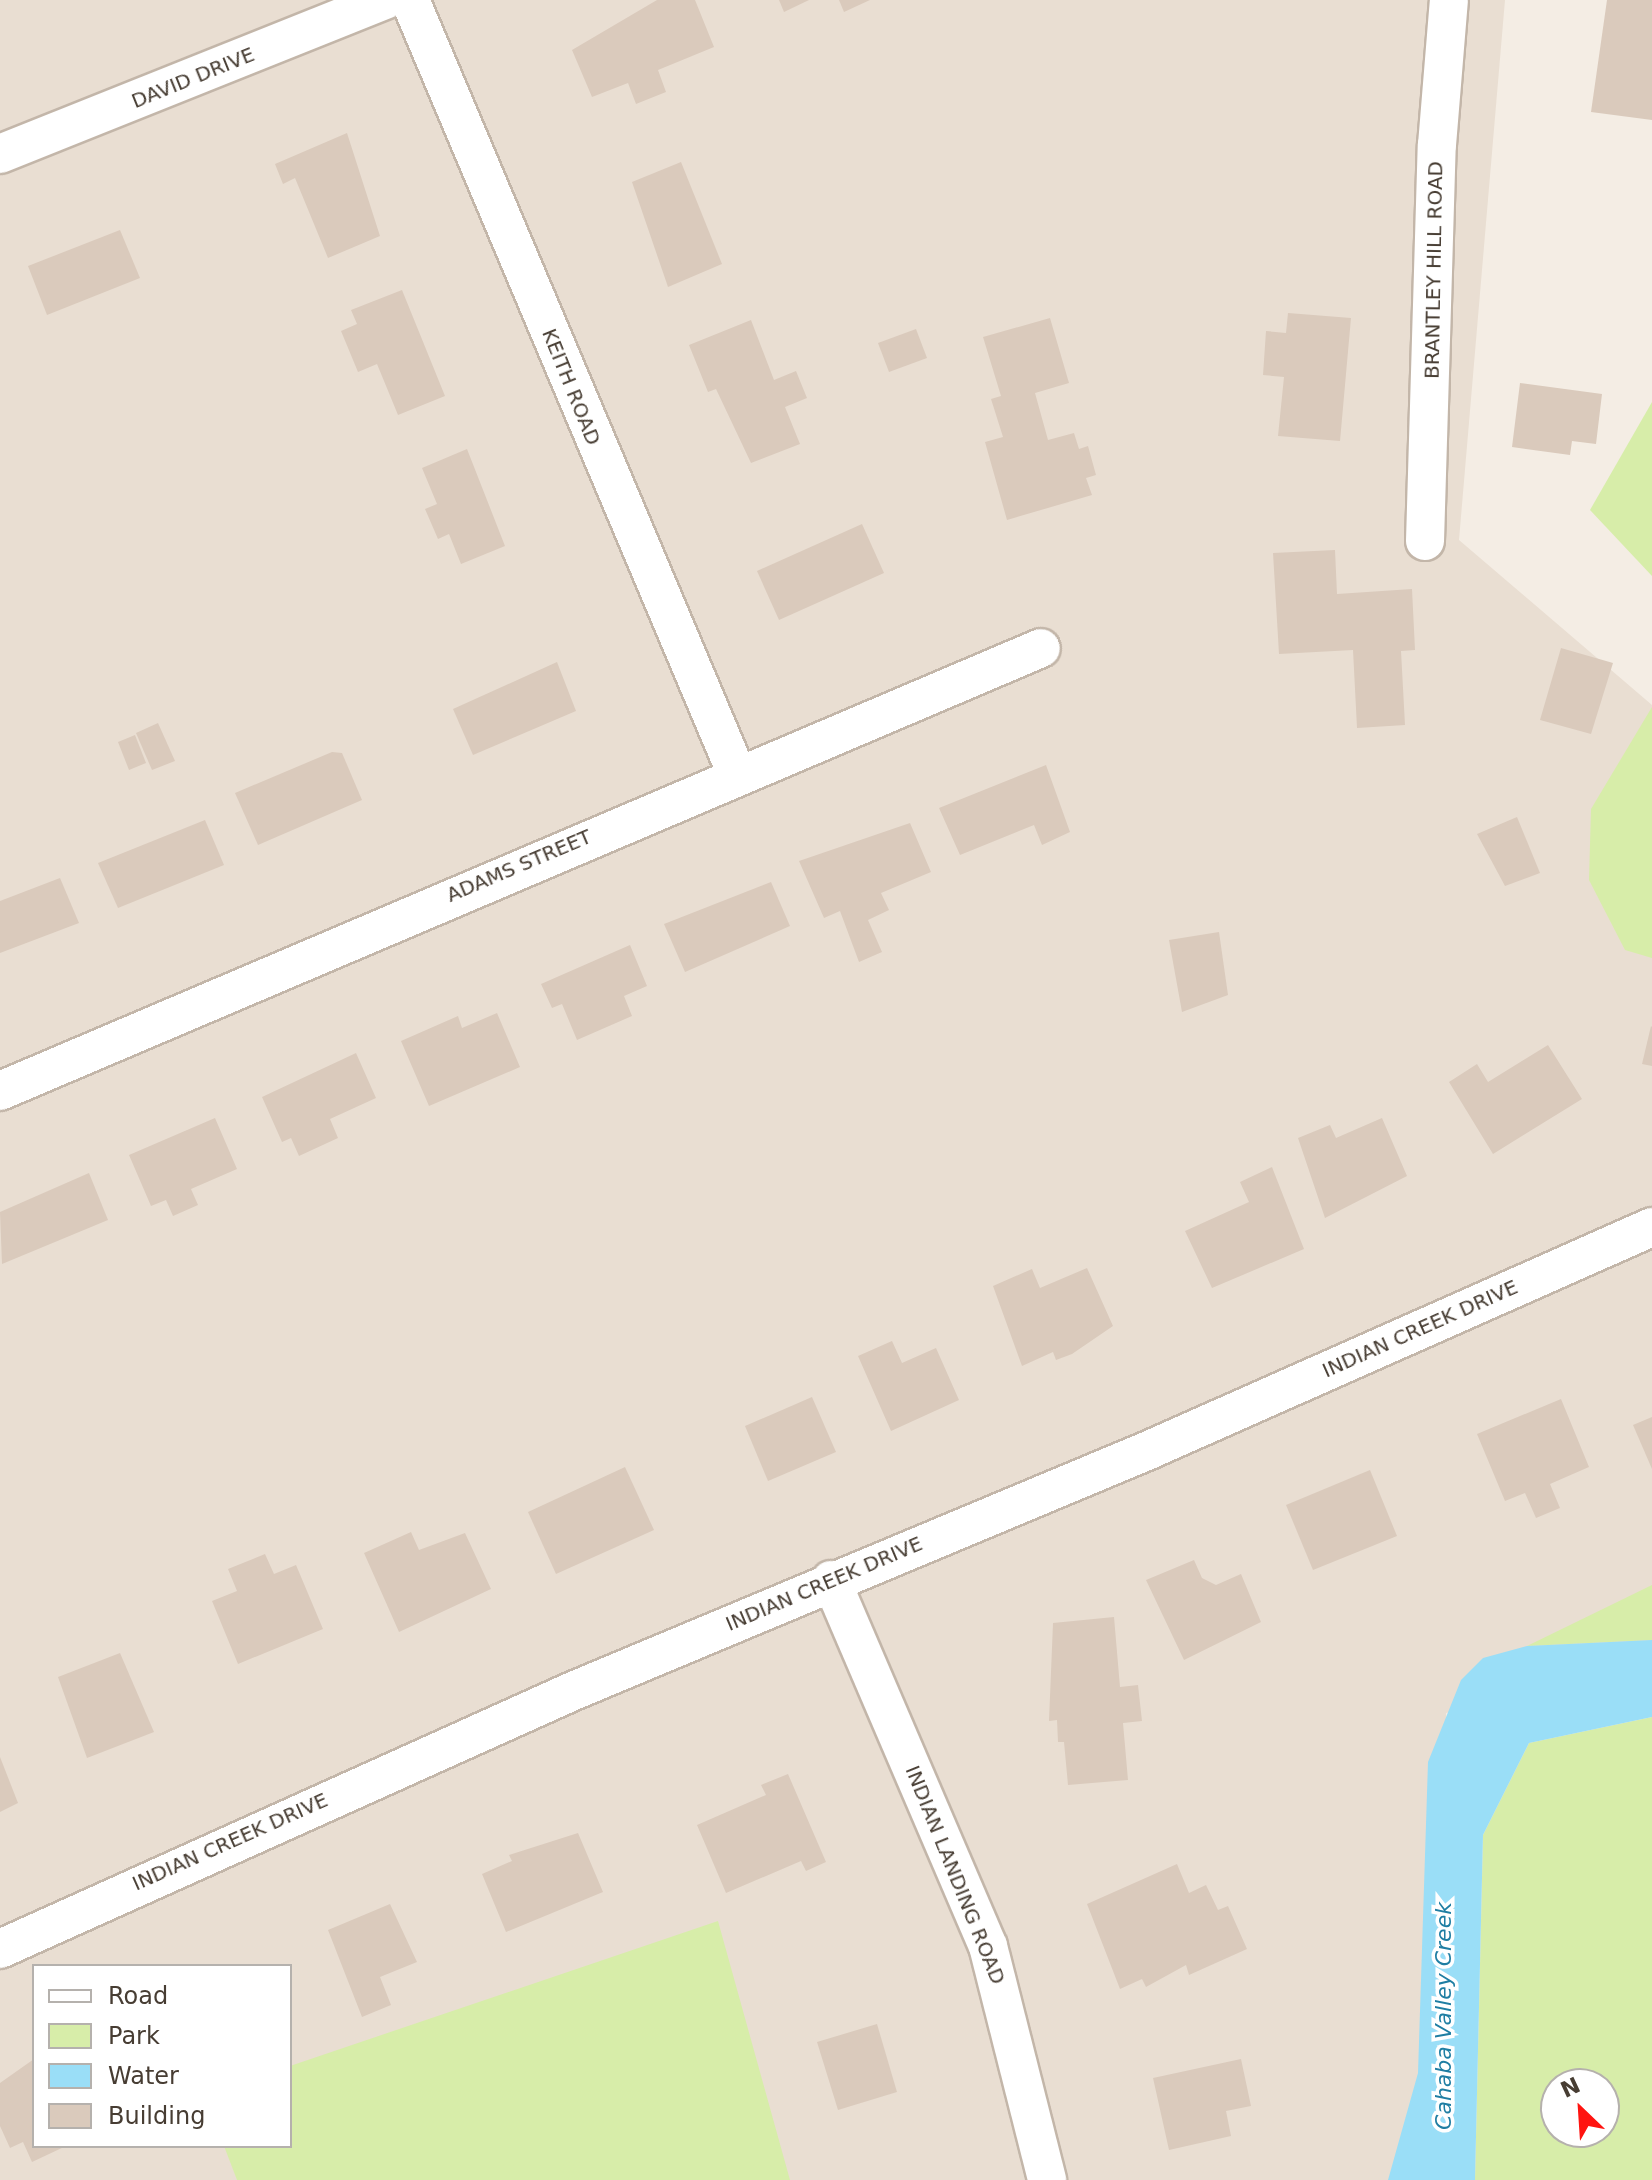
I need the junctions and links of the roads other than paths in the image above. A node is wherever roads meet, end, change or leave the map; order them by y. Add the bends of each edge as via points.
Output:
1 (386, 0) edge
2 (410, 0) edge
3 (1449, 0) edge
4 (0, 154) edge
5 (1425, 541) dead end
6 (1041, 648) dead end
7 (736, 772) junction
8 (0, 1091) edge
9 (1652, 1227) edge
10 (831, 1580) junction
11 (0, 1949) edge
12 (1047, 2180) edge

1 - 4 street, DAVID DRIVE
2 - 7 street, KEITH ROAD
3 - 5 street, BRANTLEY HILL ROAD via 1437,145
6 - 7 street, ADAMS STREET
7 - 8 street, ADAMS STREET
9 - 10 street, INDIAN CREEK DRIVE via 1149,1450
10 - 11 street, INDIAN CREEK DRIVE
10 - 12 street, INDIAN LANDING ROAD via 988,1946

